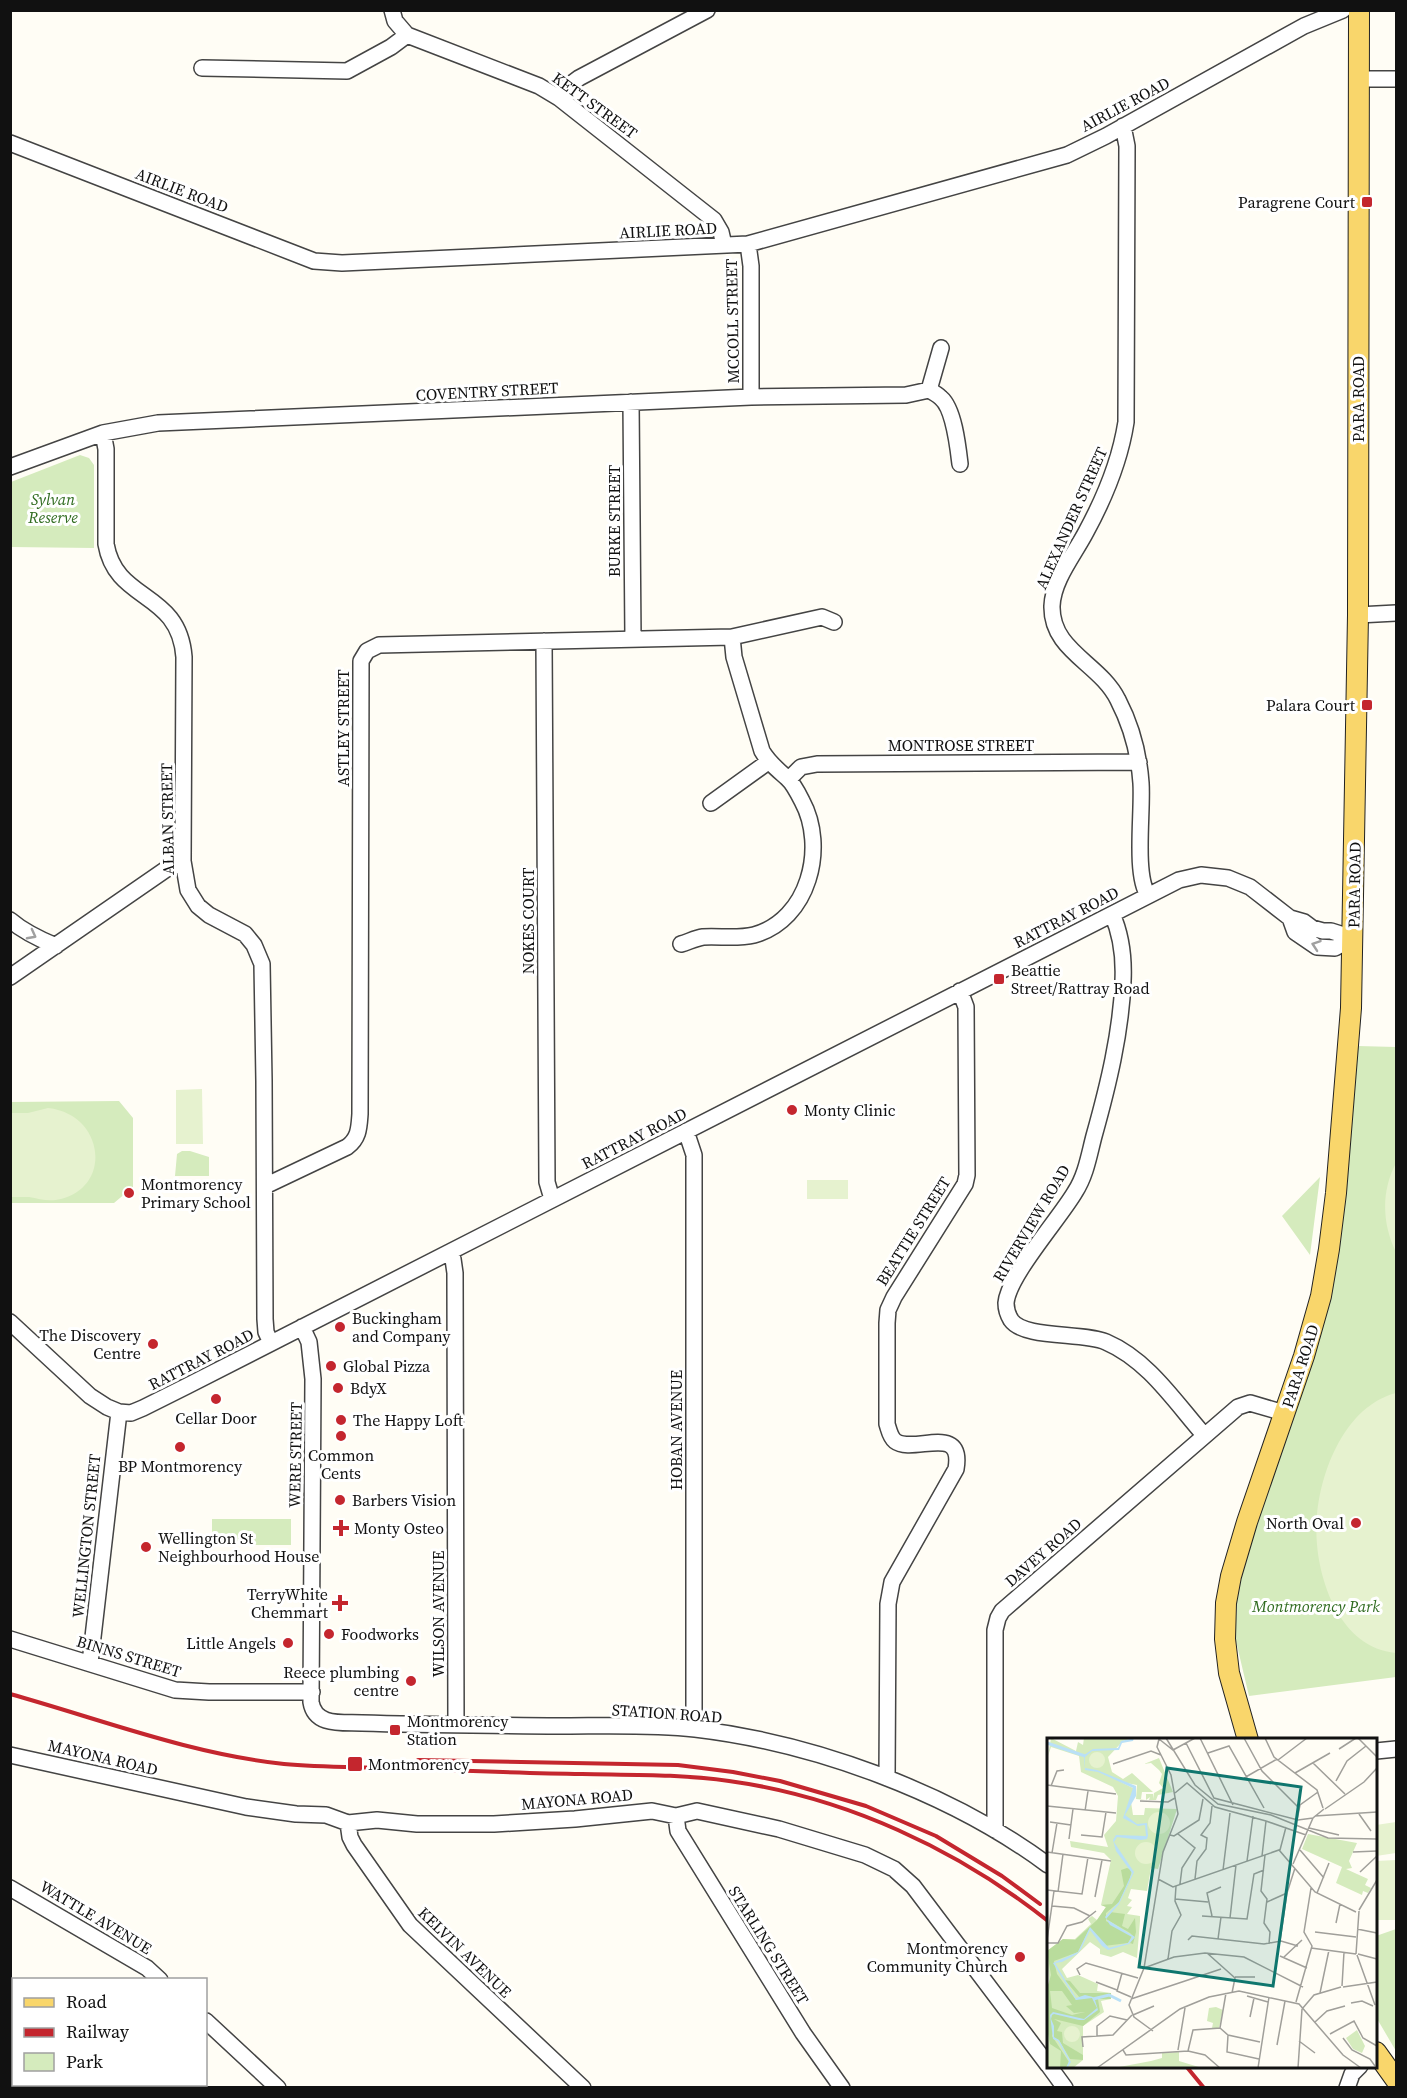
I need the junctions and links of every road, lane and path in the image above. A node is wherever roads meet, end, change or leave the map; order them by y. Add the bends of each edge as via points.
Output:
1 (392, 10) edge
2 (707, 10) edge
3 (1325, 10) edge
4 (1343, 10) edge
5 (1359, 10) edge
6 (1304, 26) junction
7 (407, 35) junction
8 (202, 68) dead end
9 (1359, 79) junction
10 (1396, 79) edge
11 (559, 98) junction
12 (1123, 126) junction
13 (10, 143) edge
14 (748, 244) junction
15 (724, 245) junction
16 (941, 348) dead end
17 (929, 390) junction
18 (751, 397) junction
19 (631, 402) junction
20 (103, 433) junction
21 (960, 464) dead end
22 (10, 467) edge
23 (1396, 613) edge
24 (1358, 615) junction
25 (834, 622) dead end
26 (732, 637) junction
27 (633, 639) junction
28 (544, 641) junction
29 (768, 762) junction
30 (1139, 762) junction
31 (789, 779) junction
32 (711, 803) dead end
33 (183, 861) junction
34 (1148, 895) junction
35 (1112, 914) junction
36 (10, 920) edge
37 (1353, 938) junction
38 (681, 944) dead end
39 (56, 946) junction
40 (10, 977) edge
41 (960, 991) junction
42 (686, 1131) junction
43 (265, 1186) junction
44 (552, 1199) junction
45 (450, 1252) junction
46 (10, 1322) edge
47 (302, 1327) junction
48 (271, 1343) junction
49 (119, 1412) junction
50 (1284, 1413) junction
51 (1204, 1435) junction
52 (10, 1639) edge
53 (90, 1663) junction
54 (312, 1692) junction
55 (456, 1725) junction
56 (694, 1729) junction
57 (1247, 1738) edge
58 (1396, 1749) edge
59 (1377, 1751) edge
60 (10, 1755) edge
61 (887, 1777) junction
62 (676, 1816) junction
63 (348, 1823) junction
64 (995, 1830) junction
65 (1047, 1864) edge
66 (10, 1888) edge
67 (158, 1978) edge
68 (207, 2022) edge
69 (1377, 2054) edge
70 (1047, 2063) edge
71 (1050, 2068) edge
72 (1359, 2068) edge
73 (1396, 2080) edge
74 (278, 2088) edge
75 (583, 2088) edge
76 (843, 2088) edge
77 (1065, 2088) edge
78 (1347, 2088) edge

1 - 7 street via 395,21
2 - 11 street via 579,78
3 - 6 street, AIRLIE ROAD
4 - 6 street, AIRLIE ROAD
5 - 9 main road, PARA ROAD
6 - 12 street, AIRLIE ROAD
7 - 8 street via 346,71
7 - 11 street, KETT STREET via 538,86
9 - 10 street
9 - 24 main road, PARA ROAD
11 - 15 street, KETT STREET via 714,220
12 - 14 street, AIRLIE ROAD via 1067,155
12 - 30 street, ALEXANDER STREET via 1128,224 1125,433 1113,475 1059,580 1052,605 1059,636 1104,678 1118,699
13 - 15 street, AIRLIE ROAD via 314,261
14 - 15 street, AIRLIE ROAD
14 - 18 street, MCCOLL STREET
16 - 17 street
17 - 18 street, COVENTRY STREET via 893,395
17 - 21 street via 943,398 948,408
18 - 19 street, COVENTRY STREET
19 - 20 street, COVENTRY STREET via 158,423
19 - 27 street, BURKE STREET
20 - 22 street, COVENTRY STREET
20 - 33 street, ALBAN STREET via 105,544 109,558 124,580 166,611 182,638
23 - 24 street
24 - 37 main road, PARA ROAD
25 - 26 street, ASTLEY STREET via 822,617
26 - 27 street, ASTLEY STREET
26 - 29 street via 734,657
27 - 28 street, ASTLEY STREET
28 - 43 street, ASTLEY STREET via 379,645 363,655 358,1134 347,1147
28 - 44 street, NOKES COURT via 547,1182
29 - 31 street
29 - 32 street
30 - 31 street, MONTROSE STREET via 817,764 801,767
30 - 34 street, ALEXANDER STREET via 1141,880
31 - 38 street via 811,825 812,867 801,897 789,914 763,931 741,937 701,937
33 - 39 street
33 - 43 street, ALBAN STREET via 188,890 198,906 245,934 262,964
34 - 35 street, RATTRAY ROAD
34 - 37 street, RATTRAY ROAD via 1179,880 1201,875 1228,878 1250,887 1290,918 1295,932 1317,947 1335,948
35 - 41 street, RATTRAY ROAD
35 - 51 street, RIVERVIEW ROAD via 1118,928 1123,979 1107,1091 1081,1182 1023,1267 1009,1293 1007,1311 1012,1321 1029,1331 1096,1338 1116,1348 1143,1366
36 -> 39 street
37 - 50 main road, PARA ROAD via 1341,1145 1329,1249 1317,1311
39 - 40 street
41 - 42 street, RATTRAY ROAD
41 - 61 street, BEATTIE STREET via 966,1007 967,1175 894,1297 888,1317 887,1424 891,1436 905,1446 948,1444 957,1461 892,1582 888,1604
42 - 44 street, RATTRAY ROAD
42 - 56 street, HOBAN AVENUE via 694,1155
43 - 48 street, ALBAN STREET via 265,1319
44 - 45 street, RATTRAY ROAD
45 - 47 street, RATTRAY ROAD
45 - 55 street, WILSON AVENUE via 455,1282
46 - 49 street via 90,1396
47 - 48 street, RATTRAY ROAD
47 - 54 street, WERE STREET via 309,1342 313,1379
48 - 49 street, RATTRAY ROAD via 143,1408
49 - 53 street, WELLINGTON STREET
50 - 51 street, DAVEY ROAD via 1245,1403
50 - 57 main road, PARA ROAD via 1247,1522 1226,1603 1229,1674
51 - 64 street, DAVEY ROAD via 998,1618
52 - 53 street, BINNS STREET
53 - 54 street, BINNS STREET via 175,1690
54 - 55 street, STATION ROAD via 313,1711 327,1722
55 - 56 street, STATION ROAD
56 - 61 street, STATION ROAD via 783,1747
58 - 59 street
60 - 63 street, MAYONA ROAD via 235,1804 326,1815
61 - 64 street, STATION ROAD
62 - 63 street, MAYONA ROAD via 652,1811 494,1824 377,1820
62 - 70 street, MAYONA ROAD via 697,1811 779,1829 894,1869 914,1886
62 - 76 street, STARLING STREET via 684,1841 802,2033
63 - 75 street, KELVIN AVENUE via 354,1845 410,1925
64 - 65 street, STATION ROAD
66 - 67 street, WATTLE AVENUE
68 - 74 street
69 - 73 main road
71 - 77 street, MAYONA ROAD
72 - 78 street

